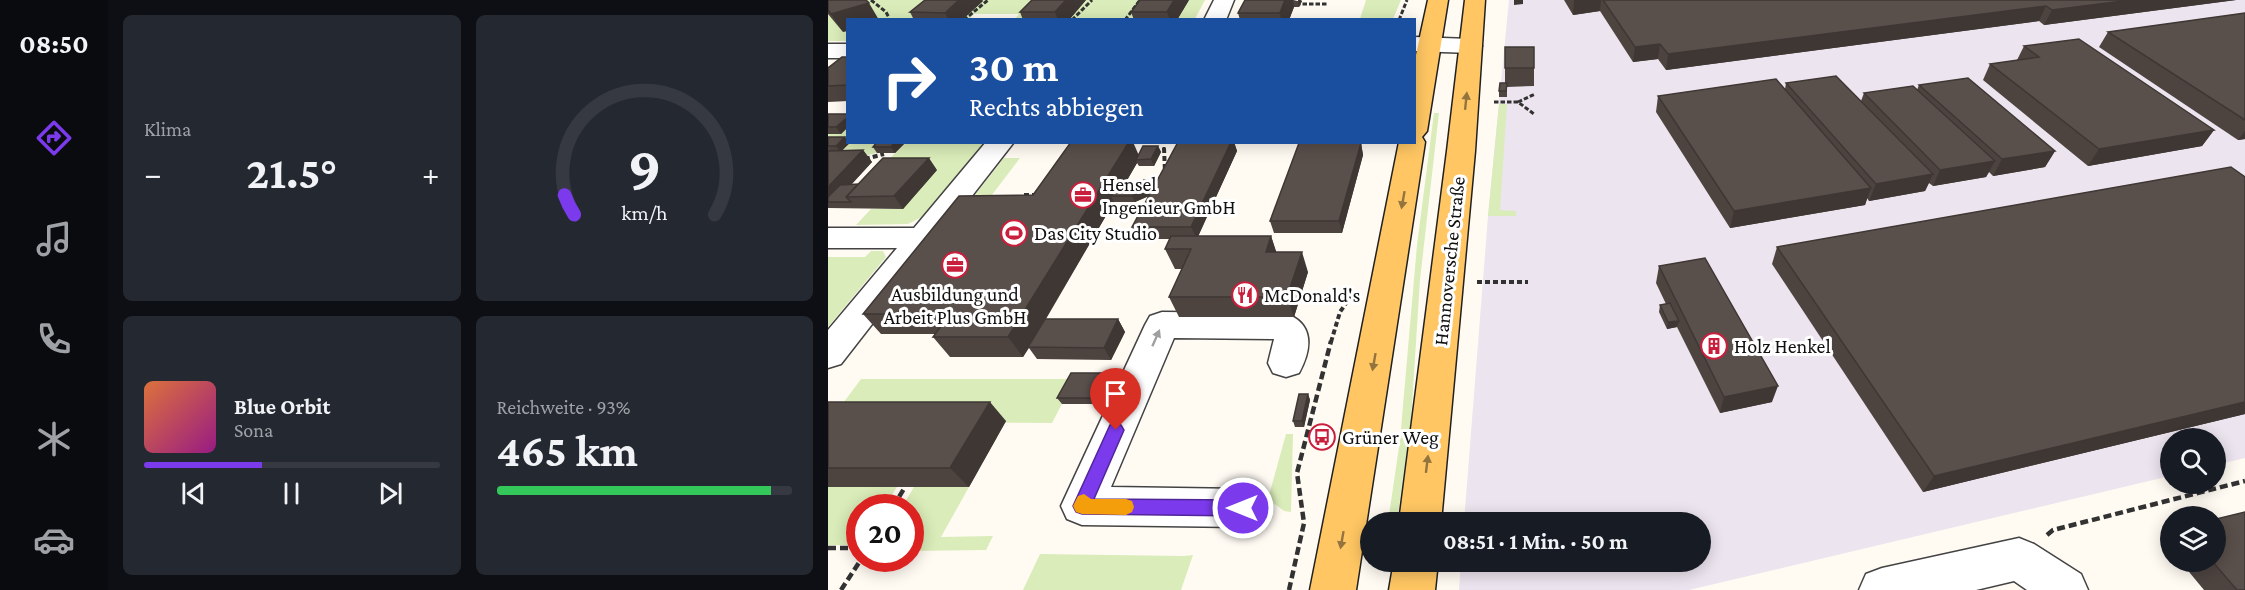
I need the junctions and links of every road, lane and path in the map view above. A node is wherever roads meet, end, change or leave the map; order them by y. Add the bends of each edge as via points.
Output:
1 (871, 0) edge
2 (988, 0) edge
3 (1092, 0) edge
4 (1140, 0) edge
5 (1224, 0) edge
6 (1407, 0) edge
7 (1438, 0) edge
8 (1475, 0) edge
9 (1295, 4) dead end
10 (1328, 4) dead end
11 (1129, 14) junction
12 (1138, 14) edge
13 (888, 18) edge
14 (966, 18) edge
15 (1074, 18) edge
16 (1126, 18) edge
17 (1216, 18) edge
18 (1400, 18) edge
19 (1422, 48) edge
20 (1471, 49) junction
21 (828, 51) edge
22 (846, 51) edge
23 (1535, 94) dead end
24 (1486, 102) dead end
25 (1518, 102) junction
26 (1416, 110) edge
27 (1534, 114) dead end
28 (999, 144) edge
29 (1412, 144) edge
30 (1164, 147) dead end
31 (884, 153) edge
32 (858, 159) edge
33 (1165, 177) edge
34 (1024, 195) edge
35 (1038, 204) edge
36 (828, 238) edge
37 (923, 238) junction
38 (1473, 282) dead end
39 (1528, 282) dead end
40 (1356, 287) dead end
41 (828, 354) edge
42 (1286, 363) dead end
43 (2245, 482) edge
44 (905, 487) edge
45 (901, 494) edge
46 (1243, 508) dead end
47 (1421, 512) edge
48 (828, 548) edge
49 (846, 548) edge
50 (2019, 559) junction
51 (853, 572) edge
52 (1414, 572) edge
53 (841, 590) edge
54 (1289, 590) edge
55 (1333, 590) edge
56 (1412, 590) edge
57 (1882, 590) edge
58 (2064, 590) edge

1 - 13 path
2 - 14 path
3 - 15 path
4 - 11 path
5 - 17 street
6 - 18 path
7 - 19 main road
8 - 20 main road, Hannoversche Straße
9 - 10 path
11 - 12 path
11 - 16 path
19 - 20 street
19 - 26 main road
47 -> 20 main road, Hannoversche Straße
21 - 22 street
23 - 25 path
24 - 25 path
25 - 27 path
28 - 37 street
29 -> 55 main road
30 - 33 path
31 - 32 path
34 - 35 path via 1045,195
36 - 37 street
37 - 41 street
38 - 39 path
40 - 54 path via 1340,312 1302,450 1297,473 1304,523
46 -> 42 street via 1082,506 1162,325 1284,326 1292,339
43 - 50 path via 2053,530
44 - 45 path
48 - 49 path
50 - 57 street
50 - 58 street
51 - 53 path
52 - 56 main road

